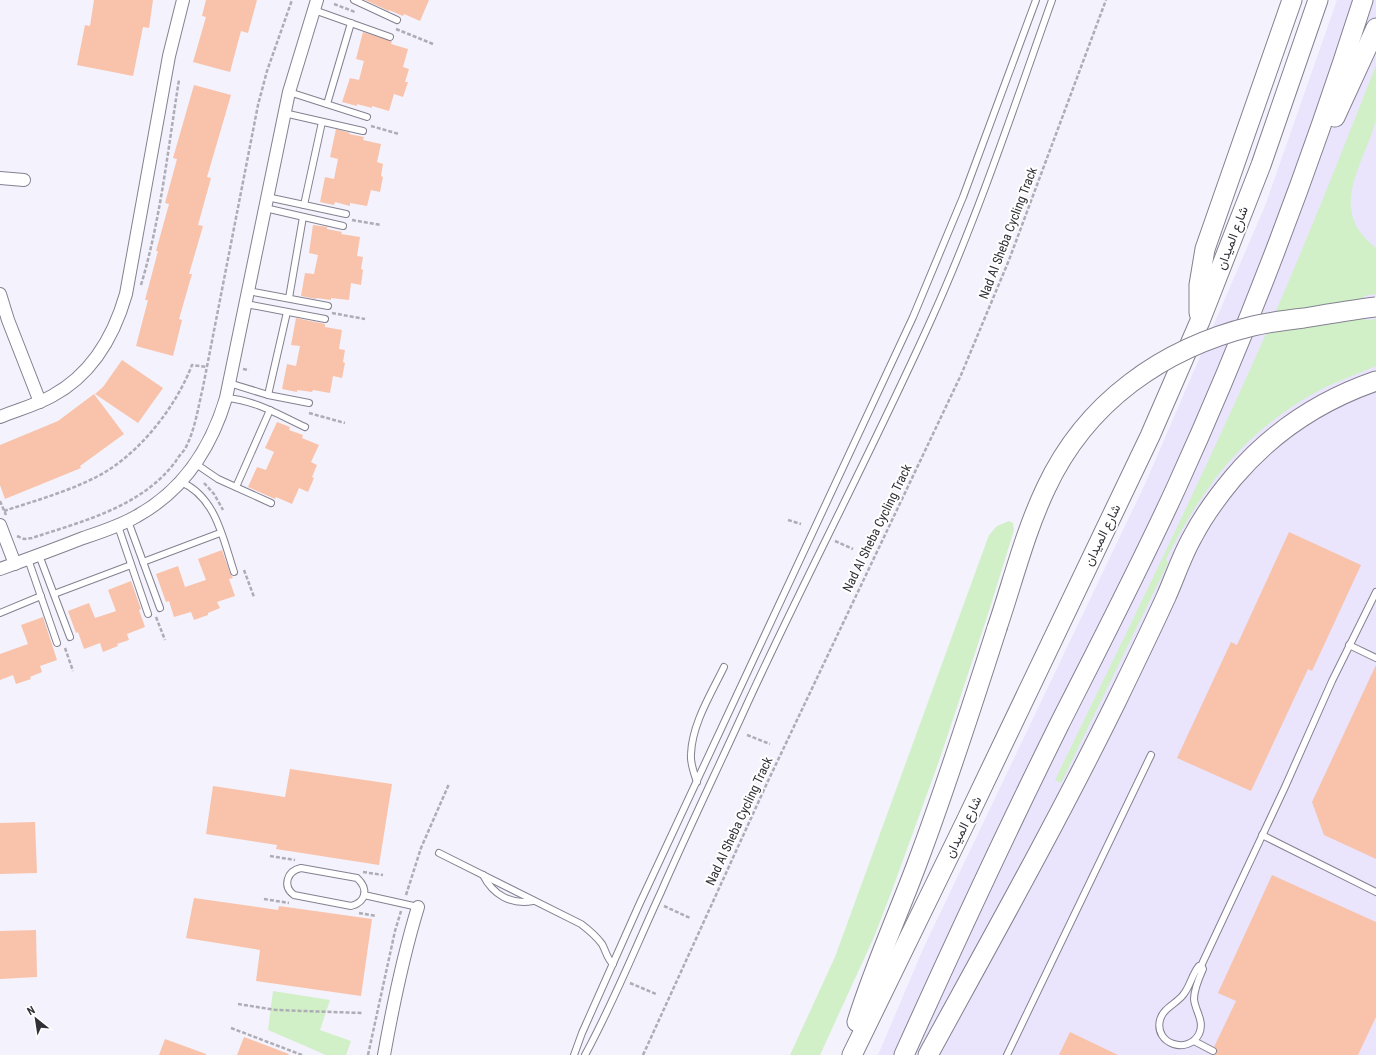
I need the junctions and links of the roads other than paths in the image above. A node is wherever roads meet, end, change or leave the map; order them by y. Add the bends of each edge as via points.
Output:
1 (183, 0) edge
2 (1036, 0) edge
3 (1052, 0) edge
4 (1292, 0) edge
5 (1318, 0) edge
6 (1363, 0) edge
7 (358, 1) edge
8 (316, 5) edge
9 (398, 20) dead end
10 (351, 23) junction
11 (1376, 28) edge
12 (390, 37) dead end
13 (289, 92) junction
14 (328, 104) junction
15 (284, 114) junction
16 (368, 117) dead end
17 (322, 122) junction
18 (363, 131) dead end
19 (1304, 176) junction
20 (0, 178) edge
21 (24, 180) dead end
22 (266, 203) junction
23 (304, 205) junction
24 (346, 214) dead end
25 (303, 217) junction
26 (343, 226) dead end
27 (248, 291) junction
28 (0, 294) edge
29 (289, 298) junction
30 (246, 304) junction
31 (328, 306) dead end
32 (1376, 307) edge
33 (287, 312) junction
34 (325, 319) dead end
35 (1200, 322) junction
36 (1376, 381) edge
37 (229, 383) junction
38 (268, 395) junction
39 (226, 398) junction
40 (40, 402) junction
41 (309, 404) dead end
42 (270, 410) junction
43 (0, 417) edge
44 (305, 427) dead end
45 (196, 464) junction
46 (181, 482) junction
47 (236, 487) junction
48 (271, 503) dead end
49 (123, 523) junction
50 (0, 525) edge
51 (220, 533) junction
52 (34, 557) junction
53 (143, 562) junction
54 (15, 564) junction
55 (131, 565) junction
56 (0, 569) edge
57 (234, 572) dead end
58 (1376, 592) edge
59 (54, 594) junction
60 (41, 596) junction
61 (160, 608) dead end
62 (0, 612) edge
63 (148, 614) dead end
64 (70, 637) dead end
65 (57, 643) dead end
66 (1349, 645) junction
67 (1376, 658) edge
68 (724, 667) dead end
69 (1151, 755) dead end
70 (697, 782) junction
71 (1262, 835) junction
72 (439, 853) dead end
73 (483, 875) junction
74 (1376, 892) edge
75 (364, 894) junction
76 (534, 901) junction
77 (418, 907) joint
78 (613, 964) junction
79 (1201, 966) junction
80 (1194, 1041) junction
81 (1213, 1051) dead end
82 (384, 1055) edge
83 (574, 1055) edge
84 (585, 1055) edge
85 (848, 1055) edge
86 (852, 1055) edge
87 (904, 1055) edge
88 (928, 1055) edge
89 (1007, 1055) edge

1 - 40 street via 169,56 121,310 108,339 89,365 65,387
2 - 70 lane via 965,189 913,317
3 - 84 lane via 984,190 940,298 876,438 749,700 602,1023
4 - 35 main road via 1205,249 1199,285
5 - 35 main road, شارع الميدان via 1261,166
6 - 19 main road
7 - 9 lane
8 - 10 lane
8 - 13 street
10 - 12 lane
10 - 14 lane
11 - 19 main road via 1342,104
13 - 14 lane
13 - 15 street
14 - 16 lane
15 - 17 lane
15 - 22 street
17 - 18 lane
17 - 23 lane
19 - 87 main road via 1240,342 1175,489 1013,820
20 - 21 street
22 - 23 lane
22 - 25 lane
22 - 27 street
23 - 24 lane
25 - 26 lane
25 - 29 lane
27 - 29 lane
27 - 30 street
28 - 40 street
29 - 31 lane
30 - 33 lane
30 - 37 street
32 - 85 main road, bridge via 1254,326 1189,348 1162,362 1113,397 1069,448 1046,487 1032,522 937,808 869,986
33 - 34 lane
33 - 38 lane
35 - 86 main road, شارع الميدان via 1119,502
36 - 88 main road via 1327,402 1286,428 1250,460 1205,516 1185,553 1106,723
37 - 38 lane
37 - 39 street
38 - 41 lane
39 - 42 lane via 249,402
39 - 45 street via 213,434
40 - 43 street
42 - 44 lane
42 - 47 lane
45 - 46 street
45 - 47 lane via 218,479
46 - 49 street via 162,499
46 - 51 lane via 197,491 207,502
47 - 48 lane
49 - 52 street
49 - 53 lane
49 - 55 lane
50 - 54 street
51 - 53 lane
51 - 57 lane
52 - 54 street
52 - 59 lane
52 - 60 lane
53 - 61 lane
54 - 56 street
55 - 59 lane
55 - 63 lane
58 - 66 lane
59 - 64 lane
60 - 62 lane
60 - 65 lane
66 - 67 lane
66 - 71 lane
68 - 70 lane via 692,740 690,756
69 - 89 lane
70 - 78 lane
71 - 74 lane
71 - 79 lane
72 - 73 lane
73 - 76 lane
73 - 76 lane via 490,887 500,896 513,901
75 - 75 lane via 357,905 345,906 294,895 288,889 287,880 292,871 301,868 357,878 362,882
75 - 77 lane
76 - 78 lane via 588,929 601,943
77 - 82 street via 406,945
78 - 83 lane
79 - 80 lane via 1203,969 1194,1000 1201,1028
79 - 80 lane via 1198,967 1183,995 1163,1013 1160,1020 1162,1036 1173,1045 1188,1045
80 - 81 lane

